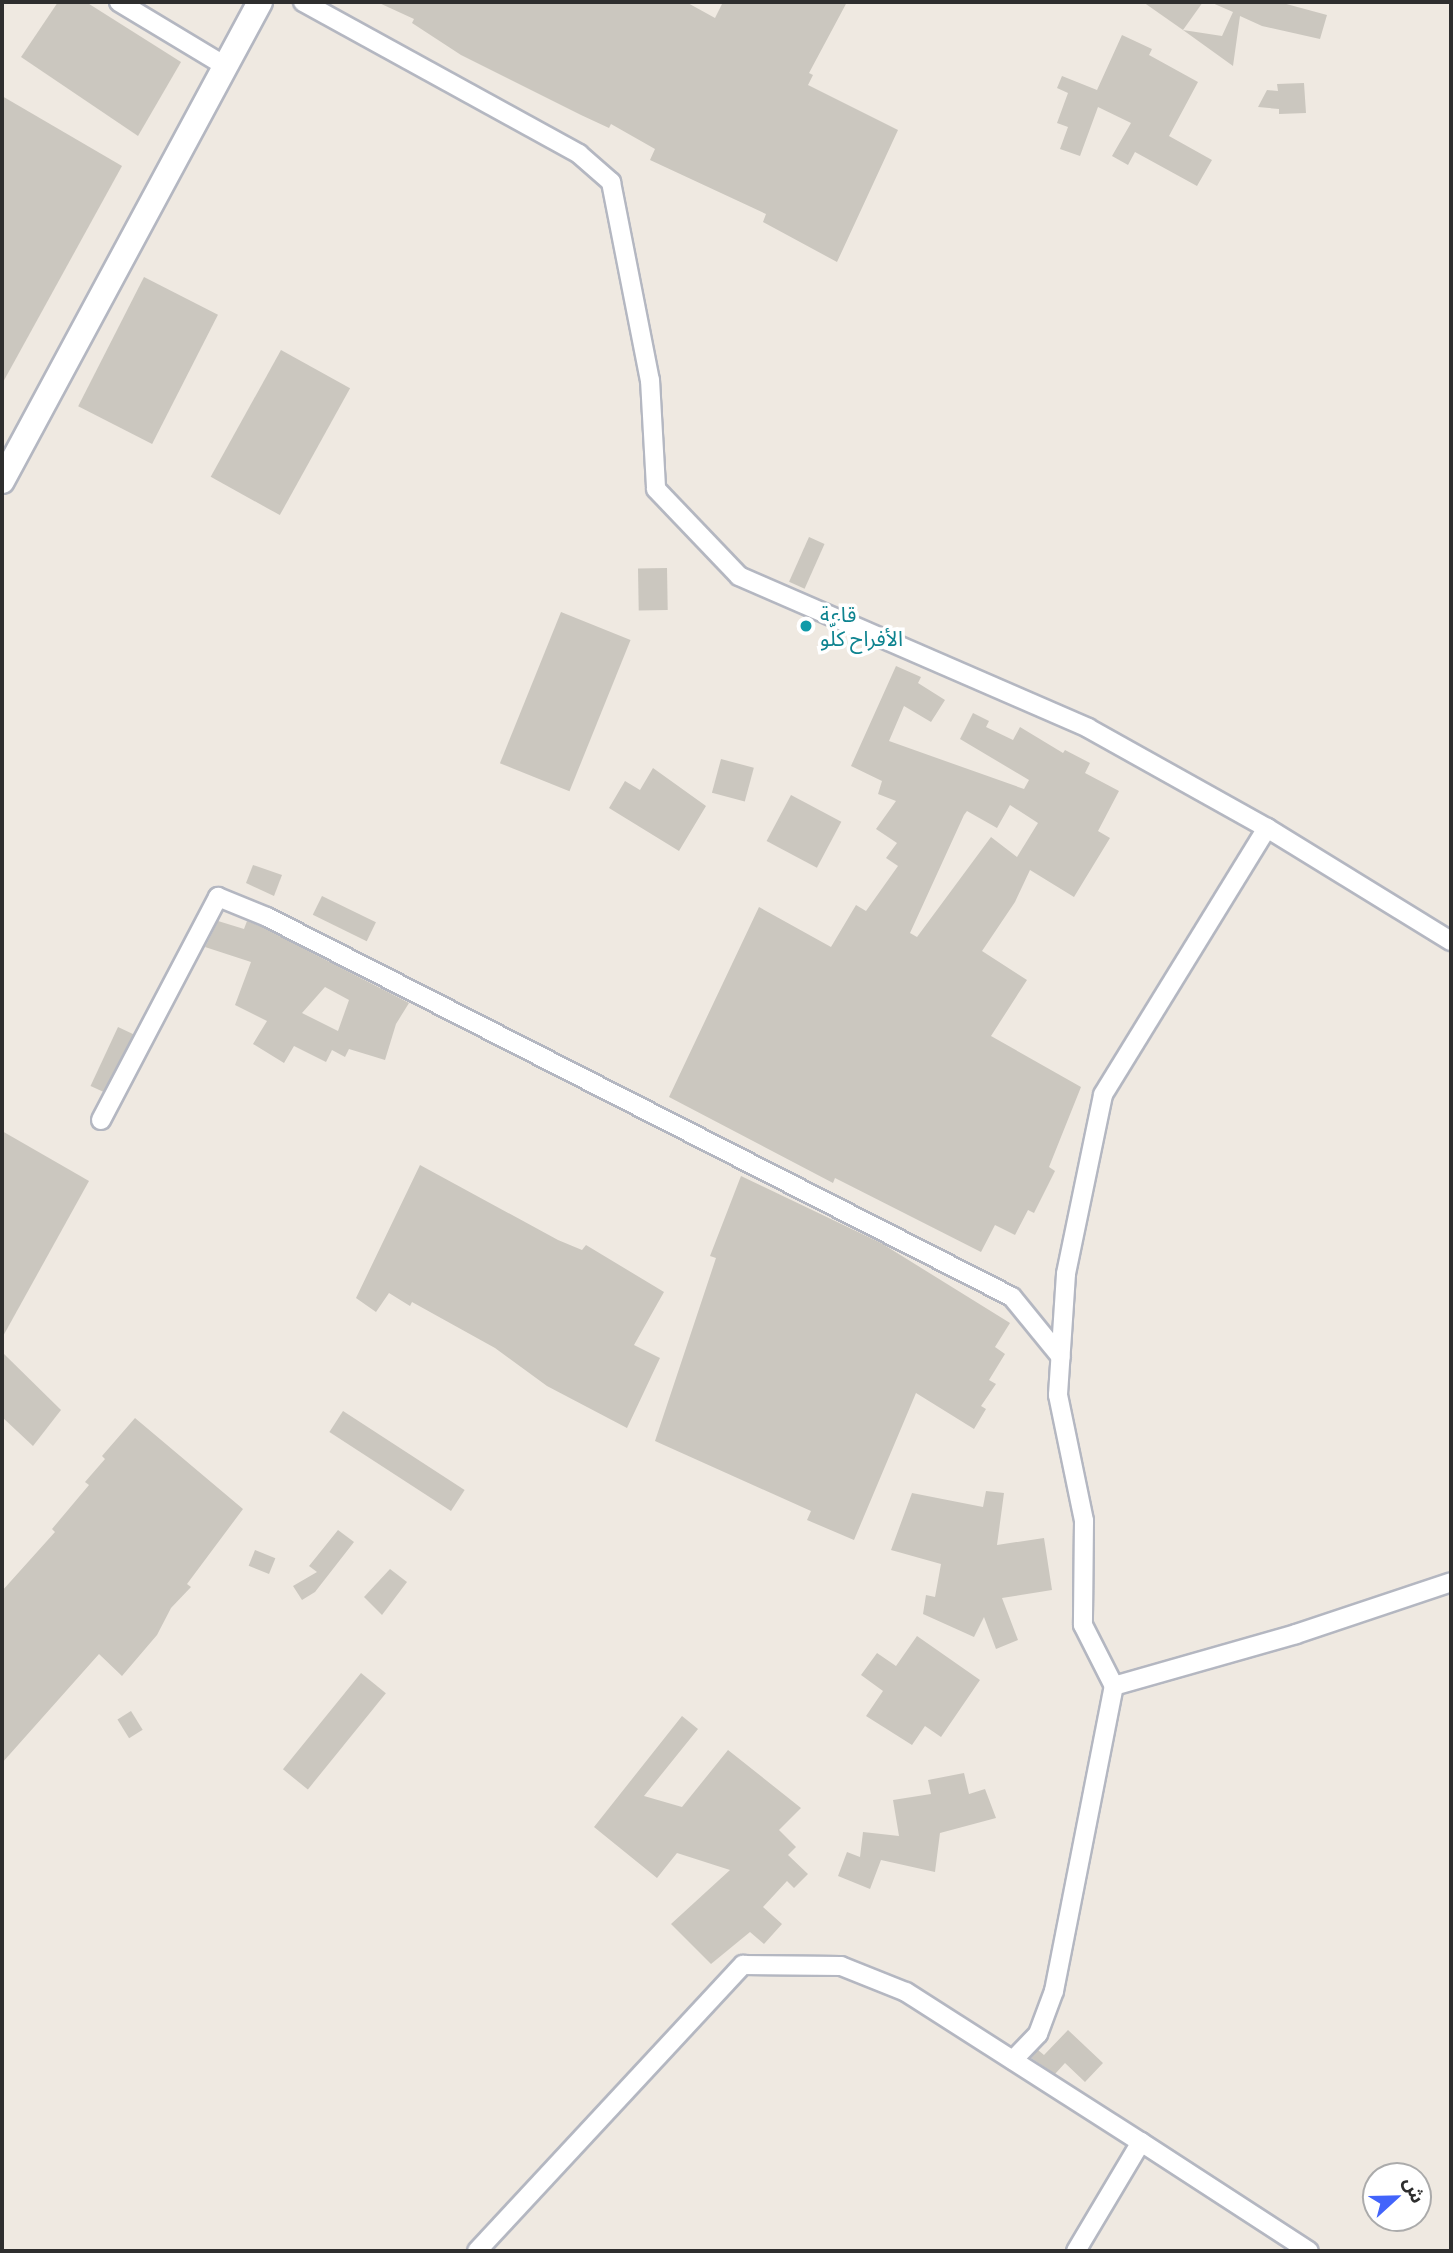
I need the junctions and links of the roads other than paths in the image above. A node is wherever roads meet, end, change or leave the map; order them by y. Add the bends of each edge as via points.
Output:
1 (119, 2) edge
2 (260, 2) edge
3 (303, 2) edge
4 (225, 66) junction
5 (2, 481) edge
6 (1267, 828) junction
7 (1451, 941) edge
8 (101, 1120) dead end
9 (1060, 1357) junction
10 (1451, 1582) edge
11 (1115, 1686) junction
12 (1013, 2060) junction
13 (1141, 2142) junction
14 (477, 2251) edge
15 (1076, 2251) edge
16 (1309, 2251) edge

1 - 4 street
2 - 4 street
3 - 6 street via 579,154 611,183 650,380 656,489 739,576 1088,728
4 - 5 street
6 - 7 street
6 - 9 street via 1103,1095 1066,1274
8 - 9 street via 218,897 279,923 1012,1297
9 - 11 street via 1058,1395 1084,1521 1083,1625
10 - 11 street via 1296,1634
11 - 12 street via 1054,1991 1038,2034
12 - 13 street
12 - 14 street via 906,1992 841,1966 743,1965
13 - 15 street
13 - 16 street

